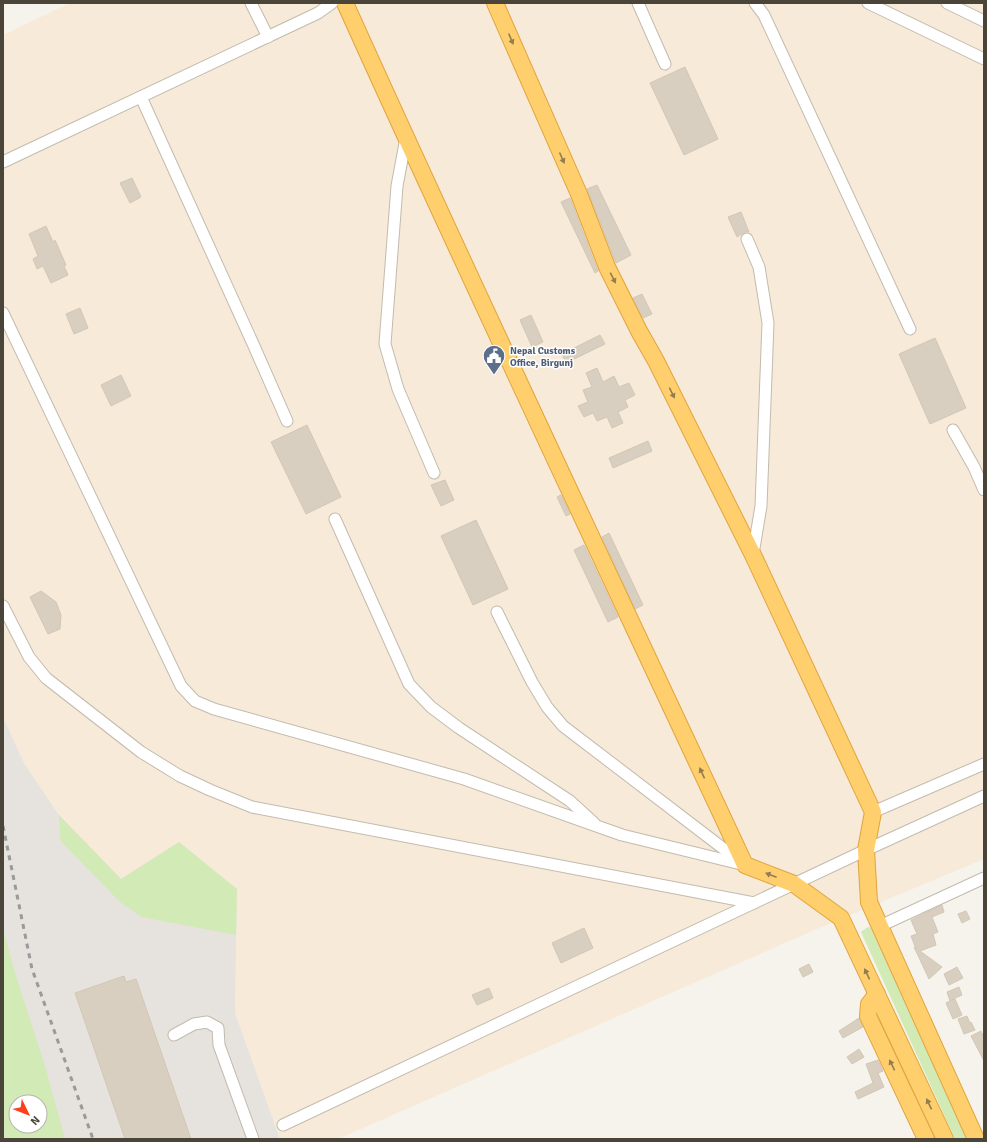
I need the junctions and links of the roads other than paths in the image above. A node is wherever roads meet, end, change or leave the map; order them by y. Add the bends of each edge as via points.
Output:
1 (251, 3) edge
2 (332, 3) edge
3 (345, 3) edge
4 (495, 3) edge
5 (638, 3) edge
6 (755, 3) edge
7 (868, 3) edge
8 (947, 3) edge
9 (984, 21) edge
10 (268, 37) junction
11 (984, 59) edge
12 (665, 64) dead end
13 (141, 97) junction
14 (406, 138) junction
15 (3, 162) edge
16 (747, 239) dead end
17 (3, 313) edge
18 (910, 329) dead end
19 (287, 421) dead end
20 (953, 430) dead end
21 (434, 473) dead end
22 (984, 490) edge
23 (334, 519) dead end
24 (753, 555) junction
25 (3, 606) edge
26 (497, 612) dead end
27 (984, 764) edge
28 (984, 796) edge
29 (873, 812) junction
30 (597, 826) junction
31 (866, 850) junction
32 (745, 865) junction
33 (984, 878) edge
34 (794, 884) junction
35 (754, 903) junction
36 (880, 926) junction
37 (877, 994) junction
38 (174, 1035) dead end
39 (283, 1125) dead end
40 (253, 1139) edge
41 (926, 1139) edge
42 (946, 1139) edge
43 (976, 1139) edge

1 - 10 street
2 - 10 street via 318,13
3 - 14 highway
4 -> 24 highway via 607,267
5 - 12 street
6 - 18 street via 764,15
7 - 11 street
8 - 9 street
10 - 13 street
13 - 15 street
13 - 19 street
14 - 21 street via 397,186 384,344 398,388
32 -> 14 highway
16 - 24 street via 759,268 768,323 761,506
17 - 30 street via 181,686 195,701 214,709 464,779
20 - 22 street
23 - 30 street via 409,684 431,707 570,801
24 - 29 highway
25 - 35 street via 29,657 46,678 140,752 180,776 252,807
26 - 32 street via 532,682 547,707 563,726
27 - 29 street
28 - 31 street
29 - 31 highway
30 - 32 street via 622,835
31 - 34 street
31 - 36 highway via 869,902
34 -> 32 highway
33 - 36 street
34 - 35 street
37 -> 34 highway via 841,918
35 - 39 street
36 - 43 highway
41 -> 37 highway via 868,1016 869,1004
42 -> 37 highway
38 - 40 street via 194,1024 207,1022 218,1028 219,1045

